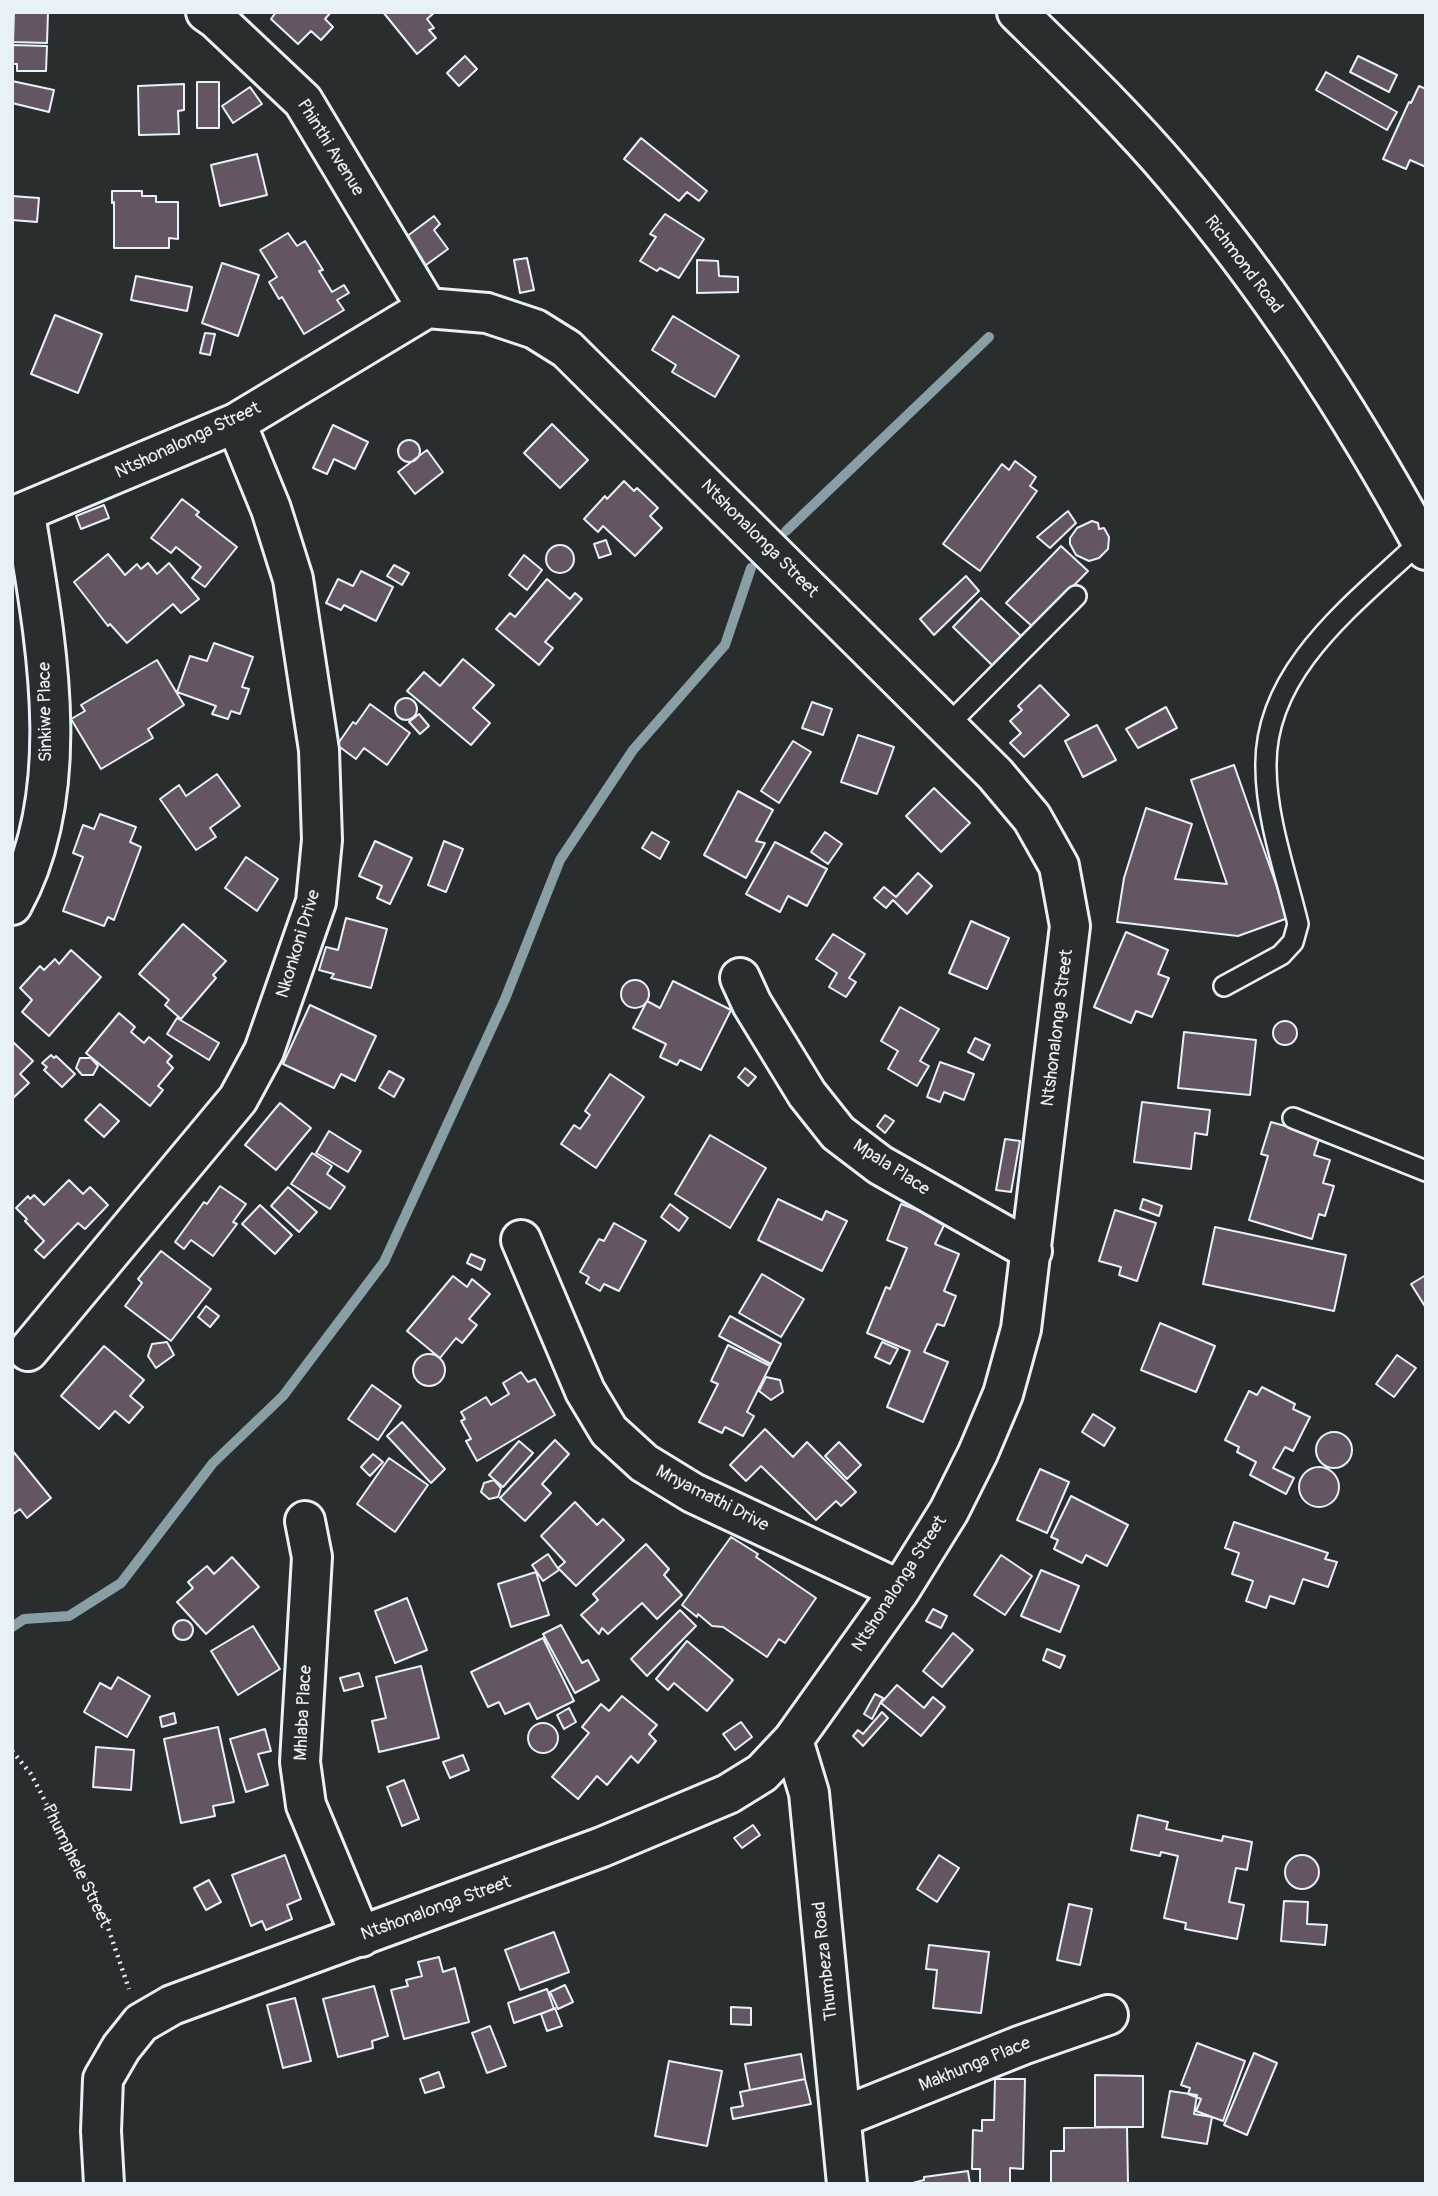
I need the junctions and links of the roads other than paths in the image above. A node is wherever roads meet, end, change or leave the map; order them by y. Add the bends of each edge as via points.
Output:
1 (206, 12) edge
2 (1017, 12) edge
3 (427, 308) junction
4 (236, 423) junction
5 (18, 516) edge
6 (1423, 546) edge
7 (1076, 596) dead end
8 (947, 726) junction
9 (12, 905) edge
10 (740, 978) dead end
11 (1224, 986) dead end
12 (1293, 1118) dead end
13 (1426, 1171) edge
14 (521, 1240) dead end
15 (1032, 1251) junction
16 (28, 1351) dead end
17 (305, 1521) dead end
18 (900, 1590) junction
19 (793, 1740) junction
20 (360, 1937) junction
21 (1108, 2015) dead end
22 (842, 2117) junction
23 (104, 2184) edge
24 (847, 2184) edge

1 - 3 main road, Phinthi Avenue via 303,101
2 - 6 main road, Richmond Road via 1175,176 1253,275 1318,369
3 - 4 main road, Ntshonalonga Street
3 - 8 main road, Ntshonalonga Street via 488,313 535,328 567,349
4 - 5 main road, Ntshonalonga Street
4 - 16 main road, Nkonkoni Drive via 293,579 319,750 323,840 316,902 264,1051 238,1100
5 - 9 main road, Sinkiwe Place via 44,633 50,720 39,836
6 - 11 lane via 1334,624 1283,690 1265,766 1298,924 1293,942 1281,955
7 - 8 lane
8 - 15 main road, Ntshonalonga Street via 1032,818 1059,866 1070,926
10 - 15 main road, Mpala Place via 807,1094 838,1133 880,1165
12 - 13 lane
14 - 18 main road, Mnyamathi Drive via 585,1391 609,1431 645,1463 694,1493
15 - 18 main road, Ntshonalonga Street via 1021,1329 1003,1394 949,1511
17 - 20 main road, Mhlaba Place via 312,1557 300,1762 306,1805
18 - 19 main road, Ntshonalonga Street
19 - 20 main road, Ntshonalonga Street via 762,1773 728,1794 602,1847
19 - 22 main road, Thumbeza Road via 808,1793
20 - 23 main road, Ntshonalonga Street via 172,2005 141,2023 103,2078
21 - 22 main road, Makhunga Place
22 - 24 main road, Thumbeza Road

